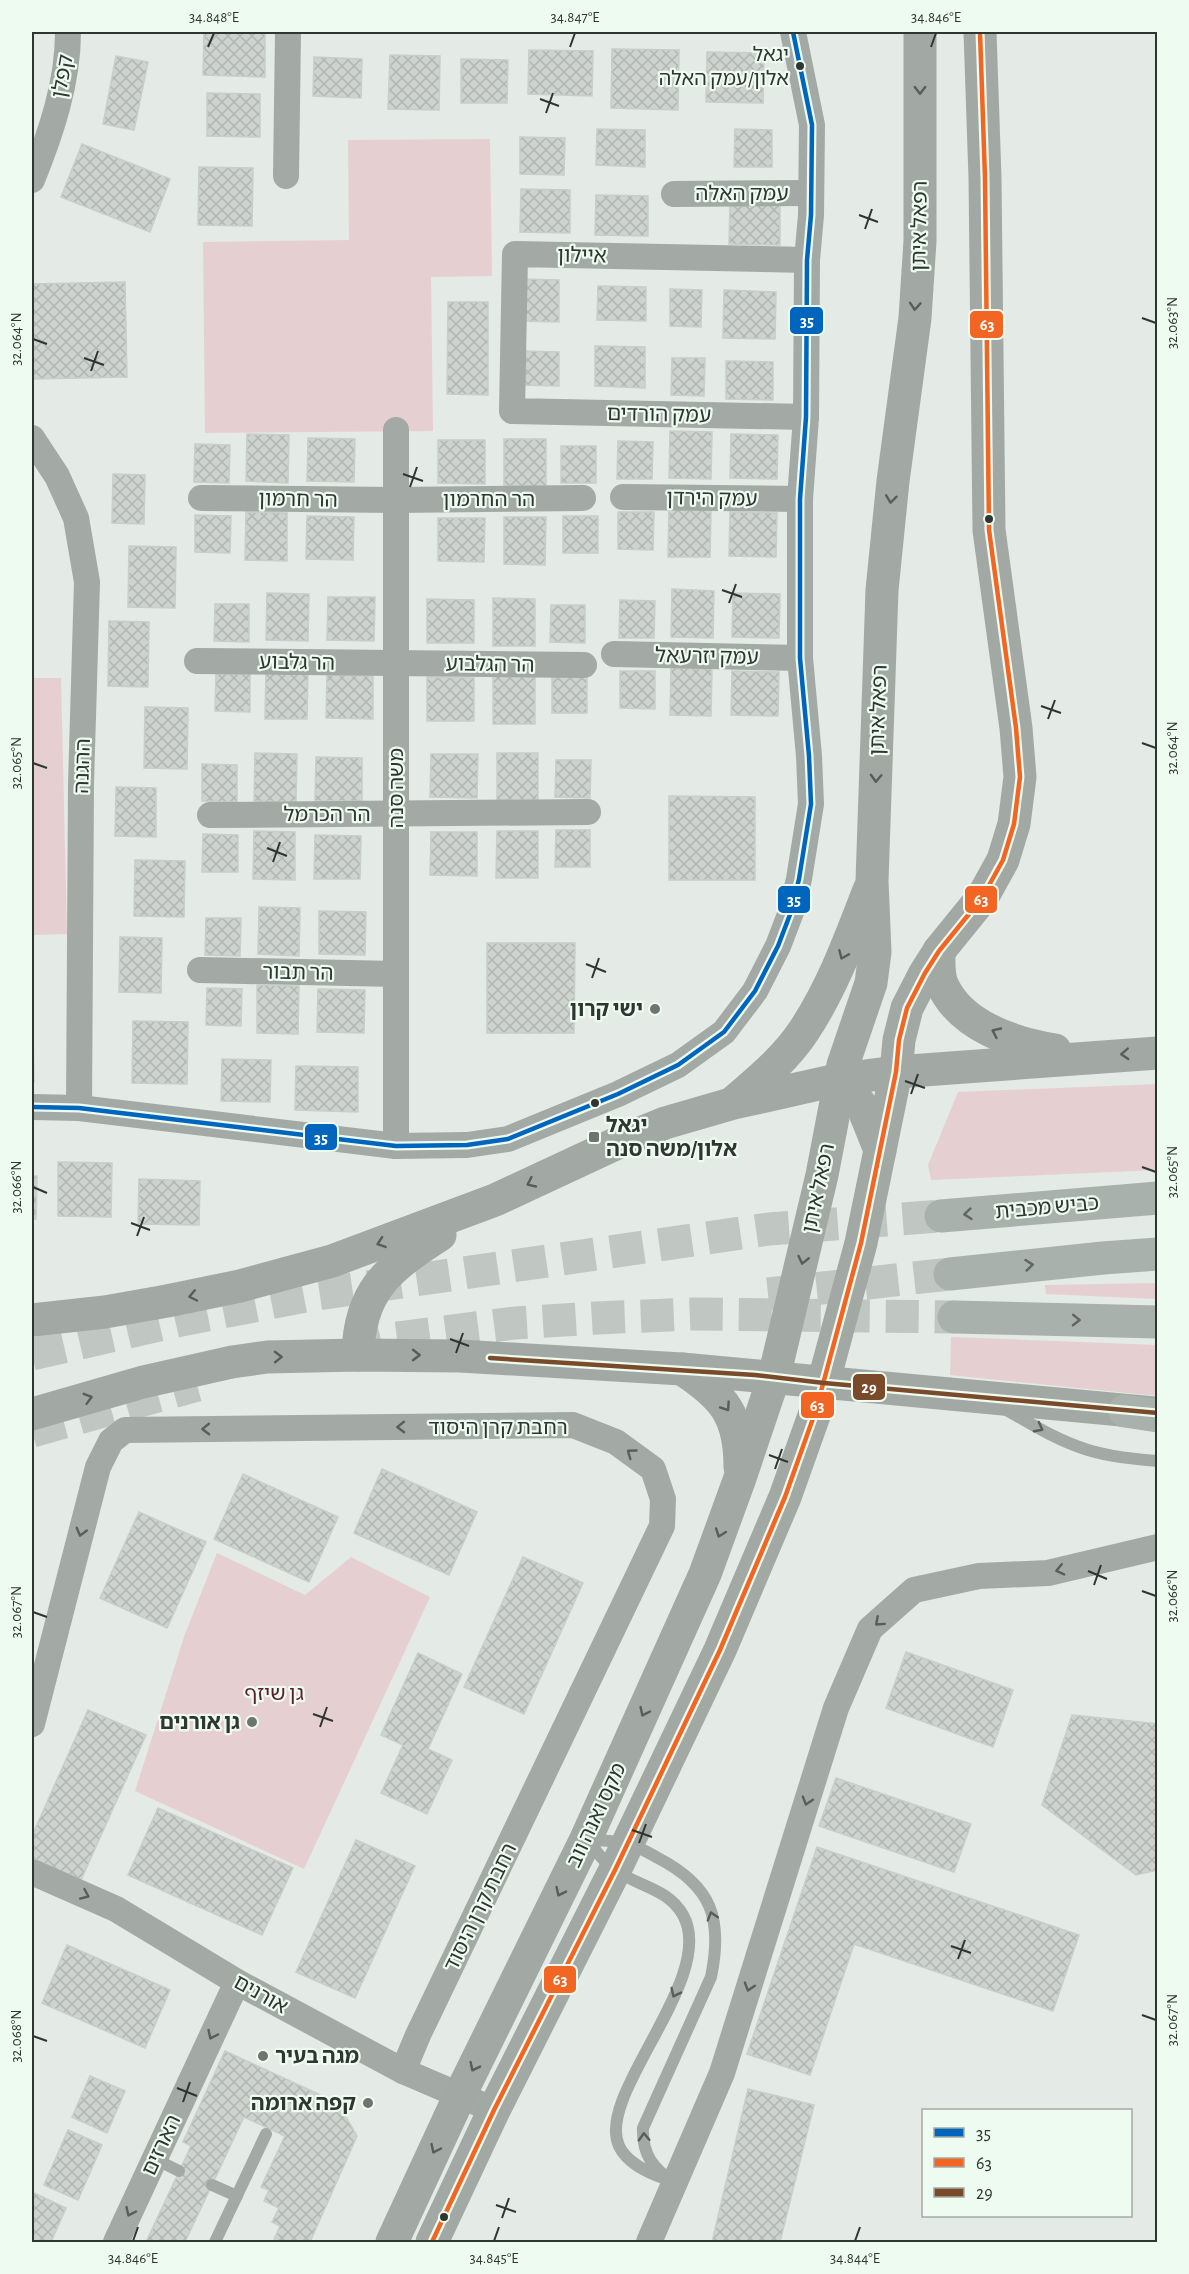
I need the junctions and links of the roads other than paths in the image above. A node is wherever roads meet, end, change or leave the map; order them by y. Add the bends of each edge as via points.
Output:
1 (68, 32) edge
2 (288, 32) edge
3 (793, 32) edge
4 (920, 32) edge
5 (980, 32) edge
6 (286, 176) dead end
7 (32, 180) edge
8 (811, 193) junction
9 (674, 194) dead end
10 (807, 260) junction
11 (512, 411) joint
12 (806, 417) junction
13 (396, 430) dead end
14 (32, 438) edge
15 (623, 496) dead end
16 (201, 498) dead end
17 (583, 498) dead end
18 (800, 499) junction
19 (396, 500) junction
20 (614, 654) dead end
21 (800, 658) junction
22 (197, 661) dead end
23 (396, 663) junction
24 (584, 665) dead end
25 (588, 812) dead end
26 (396, 813) junction
27 (210, 815) dead end
28 (872, 881) junction
29 (939, 951) junction
30 (200, 970) dead end
31 (396, 974) junction
32 (1158, 1053) edge
33 (1093, 1056) junction
34 (896, 1072) junction
35 (841, 1079) junction
36 (734, 1103) junction
37 (32, 1107) edge
38 (79, 1108) junction
39 (396, 1146) junction
40 (880, 1150) junction
41 (1156, 1198) edge
42 (495, 1200) junction
43 (942, 1216) tunnel mouth
44 (1158, 1254) edge
45 (950, 1274) tunnel mouth
46 (954, 1317) tunnel mouth
47 (32, 1320) edge
48 (1158, 1322) edge
49 (358, 1355) junction
50 (682, 1369) junction
51 (774, 1377) junction
52 (824, 1383) junction
53 (988, 1399) junction
54 (1125, 1410) joint
55 (32, 1414) edge
56 (1158, 1414) edge
57 (1158, 1461) edge
58 (740, 1478) junction
59 (1158, 1546) edge
60 (32, 1724) edge
61 (586, 1839) junction
62 (621, 1857) junction
63 (32, 1872) edge
64 (237, 1982) junction
65 (403, 2071) junction
66 (460, 2096) junction
67 (494, 2110) junction
68 (266, 2134) dead end
69 (155, 2159) junction
70 (179, 2171) dead end
71 (674, 2182) junction
72 (212, 2186) dead end
73 (237, 2196) junction
74 (116, 2242) edge
75 (215, 2242) edge
76 (392, 2242) edge
77 (432, 2242) edge
78 (649, 2242) edge

1 - 7 street, קפלן via 66,68 54,119
2 - 6 street
3 - 8 street via 812,125
4 -> 28 main road, רפאל איתן via 920,241 915,318 882,590
5 - 29 main road via 989,530 1020,777 1014,824 1003,860 982,897
8 - 9 street, עמק האלה
8 - 10 street
10 - 11 street, איילון via 515,254
10 - 12 street
11 - 12 street, עמק הורדים
12 - 18 street
13 - 19 street, משה סנה
14 - 38 street, ההגנה via 57,477 76,518 87,582
15 - 18 street, עמק הירדן
16 - 19 street, הר חרמון
17 - 19 street, הר החרמון
18 - 21 street
19 - 23 street, משה סנה
20 - 21 street, עמק יזרעאל
21 - 39 street via 811,804 801,870 778,946 762,980 734,1020 724,1032 678,1065 508,1139 467,1145
22 - 23 street, הר גלבוע
23 - 24 street, הר הגלבוע
23 - 26 street, משה סנה
25 - 26 street, הר הכרמל
26 - 27 street, הר הכרמל
26 - 31 street, משה סנה
28 - 35 main road, רפאל איתן via 876,932 871,983
28 -> 36 main road via 820,1005 802,1033
33 -> 29 main road via 1014,1040 969,1018 941,982
29 - 34 main road via 907,1008
30 - 31 street, הר תבור
31 - 39 street, משה סנה
32 -> 33 main road
33 - 34 main road
34 - 35 main road
34 - 40 main road
35 - 36 main road
35 - 40 main road via 863,1108
35 -> 51 main road, רפאל איתן
36 -> 42 main road via 626,1138
37 - 38 street
38 - 39 street
40 - 52 main road via 861,1243
41 -> 43 highway, כביש מכבית
42 -> 47 main road via 332,1261 274,1277 167,1301
42 - 49 main road via 405,1257 383,1278 367,1302 360,1323
45 -> 44 highway
46 -> 48 highway
49 -> 50 main road via 460,1356
55 -> 49 main road via 143,1382 232,1362 267,1357
50 - 51 main road
50 -> 58 main road via 705,1384 731,1414 740,1448
51 - 52 main road
51 - 58 main road, מקס ואנה ווב
52 - 53 main road
52 - 62 main road, מקס ואנה ווב via 761,1556
53 - 54 main road
53 -> 57 lane via 1040,1430 1088,1450
54 - 56 highway
58 -> 61 main road, מקס ואנה ווב via 680,1633
59 -> 71 street via 1048,1573 979,1576 914,1590 870,1629 836,1708 722,2073
65 -> 60 street, רחבת קרן היסוד via 662,1526 663,1499 653,1469 616,1442 573,1425 125,1430 111,1441 98,1467
61 - 62 lane
61 - 62 lane
61 -> 66 main road, מקס ואנה ווב
62 - 67 main road, מקס ואנה ווב
62 -> 71 lane via 671,1900 683,1915 689,1935 682,1979 626,2093 616,2130 619,2146 633,2163
71 -> 62 lane via 650,2160 644,2149 643,2128 711,1977 717,1950 715,1922 707,1899 672,1865
63 -> 64 street, אורנים via 116,1909
64 - 65 street, אורנים
64 -> 69 street, הארזים
65 - 66 street, אורנים
66 - 67 street, אורנים
66 -> 76 main road, מקס ואנה ווב
67 - 77 main road, מקס ואנה ווב
68 - 73 lane
69 - 70 lane
69 -> 74 street, הארזים
71 - 78 street
72 - 73 lane
73 - 75 lane

